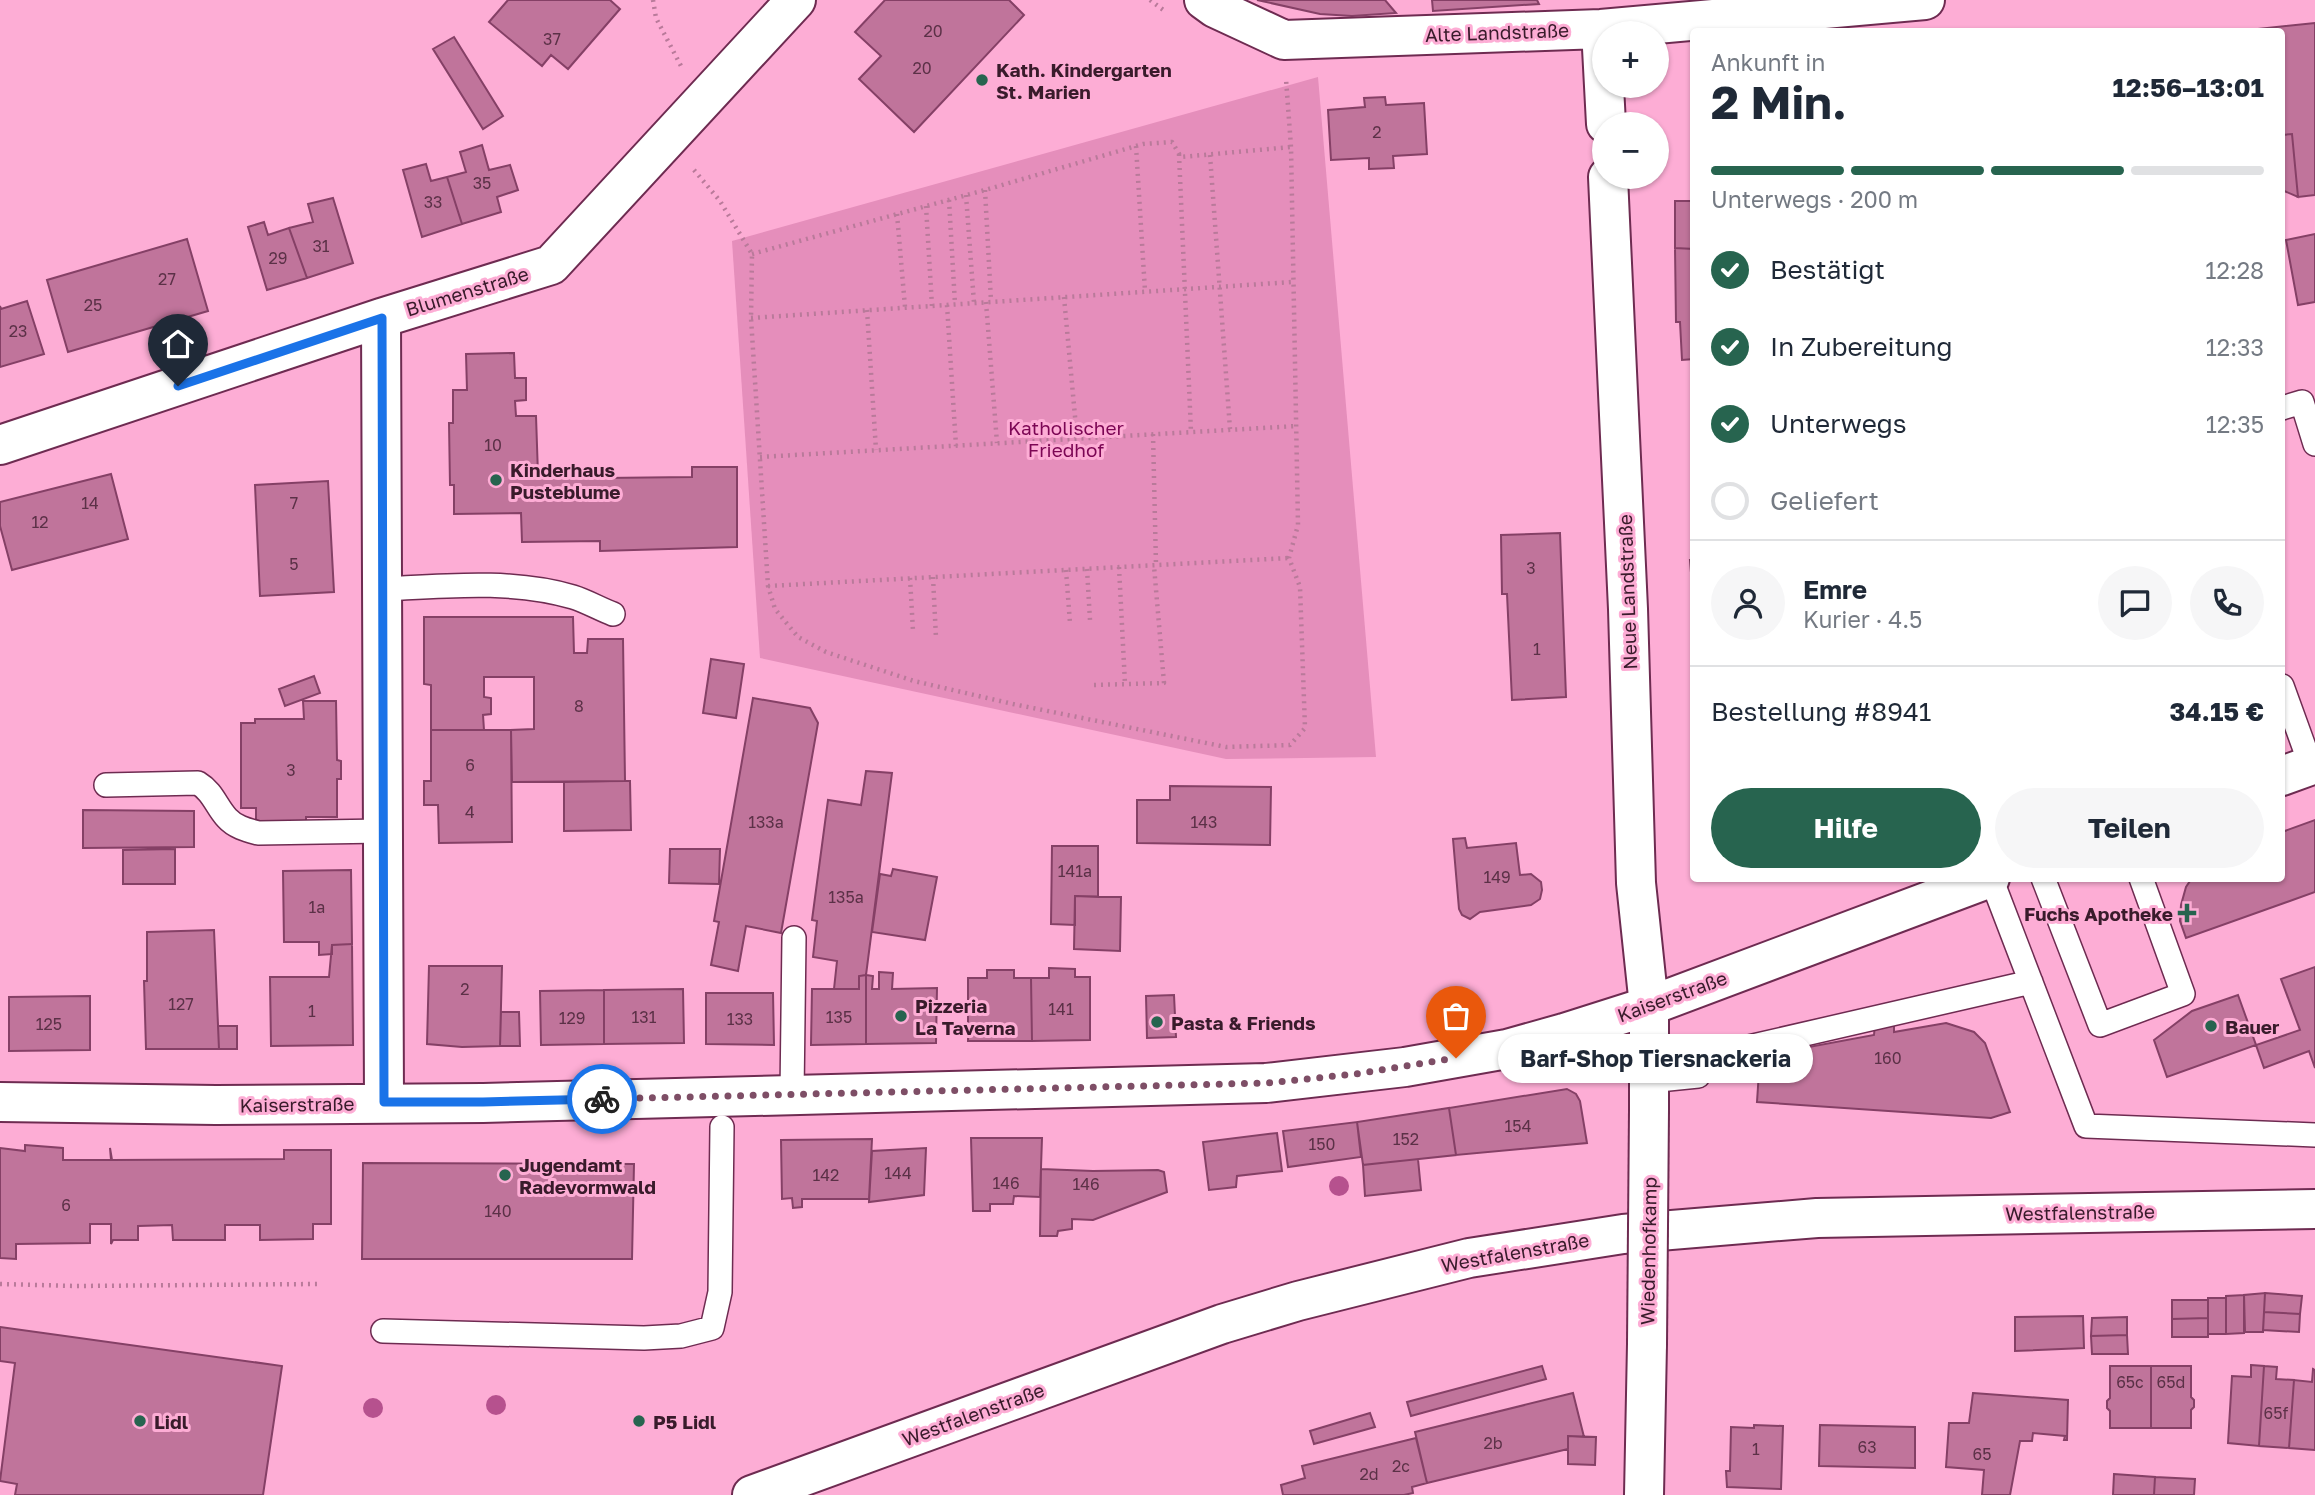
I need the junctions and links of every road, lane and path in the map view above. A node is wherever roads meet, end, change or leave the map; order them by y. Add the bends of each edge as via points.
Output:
1 (653, 0) edge
2 (796, 0) edge
3 (1150, 0) edge
4 (1204, 0) edge
5 (1925, 0) edge
6 (1168, 13) dead end
7 (1669, 23) edge
8 (1592, 29) edge
9 (1284, 40) junction
10 (701, 105) junction
11 (668, 139) junction
12 (1136, 146) junction
13 (1291, 147) junction
14 (1179, 153) junction
15 (1210, 155) junction
16 (1609, 189) edge
17 (985, 190) junction
18 (967, 195) junction
19 (949, 200) junction
20 (926, 206) junction
21 (897, 215) junction
22 (752, 254) junction
23 (1292, 282) junction
24 (1222, 287) junction
25 (1184, 289) junction
26 (1145, 291) junction
27 (1064, 297) junction
28 (988, 302) junction
29 (974, 303) junction
30 (955, 304) junction
31 (947, 305) junction
32 (932, 306) junction
33 (905, 307) junction
34 (867, 310) junction
35 (382, 318) junction
36 (751, 318) junction
37 (2285, 407) edge
38 (1297, 426) junction
39 (1230, 430) junction
40 (1191, 432) junction
41 (1153, 434) junction
42 (1077, 439) junction
43 (997, 443) junction
44 (2315, 444) edge
45 (0, 445) edge
46 (956, 446) junction
47 (876, 450) junction
48 (760, 457) junction
49 (1289, 558) junction
50 (1155, 565) junction
51 (1119, 568) junction
52 (1087, 569) junction
53 (1066, 570) junction
54 (933, 577) junction
55 (910, 578) junction
56 (768, 586) junction
57 (382, 589) junction
58 (613, 614) dead end
59 (1090, 620) dead end
60 (1070, 623) dead end
61 (913, 631) dead end
62 (936, 638) dead end
63 (1125, 684) junction
64 (1094, 685) dead end
65 (2285, 699) edge
66 (2303, 769) edge
67 (106, 785) dead end
68 (383, 831) junction
69 (1979, 882) edge
70 (1992, 882) edge
71 (2045, 882) edge
72 (2142, 882) edge
73 (794, 938) dead end
74 (2031, 982) junction
75 (1649, 1006) junction
76 (792, 1094) junction
77 (1649, 1096) junction
78 (0, 1102) edge
79 (384, 1102) junction
80 (722, 1127) dead end
81 (2315, 1135) edge
82 (2315, 1209) edge
83 (0, 1284) edge
84 (317, 1284) dead end
85 (383, 1331) dead end
86 (752, 1495) edge
87 (1644, 1495) edge

1 - 10 path via 656,18
2 - 10 street, Blumenstraße
3 - 6 path
4 - 9 street, Alte Landstraße
5 - 7 street, Alte Landstraße
8 - 9 street, Alte Landstraße
9 - 13 path
10 - 11 street, Blumenstraße
11 - 22 path via 720,201
11 - 35 street, Blumenstraße via 551,265
12 - 14 path via 1172,142
12 - 17 path
12 - 26 path
13 - 15 path
13 - 23 path
14 - 15 path via 1181,157
14 - 25 path
15 - 24 path
16 - 75 street, Neue Landstraße via 1636,883
17 - 18 path
17 - 28 path
18 - 19 path
18 - 29 path
19 - 20 path
19 - 30 path
20 - 21 path
20 - 32 path
21 - 22 path
21 - 33 path
22 - 36 path
23 - 24 path
23 - 38 path
24 - 25 path
24 - 39 path
25 - 26 path
25 - 40 path
26 - 27 path
27 - 28 path
27 - 42 path
28 - 29 path
28 - 43 path
29 - 30 path
30 - 31 path
31 - 32 path
31 - 46 path
32 - 33 path
33 - 34 path
34 - 36 path
34 - 47 path
35 - 45 street, Blumenstraße
35 - 57 street
36 - 48 path
37 - 44 lane via 2302,402
38 - 39 path
38 - 49 path via 1298,524
39 - 40 path
40 - 41 path
41 - 42 path
41 - 50 path
42 - 43 path
43 - 46 path
46 - 47 path
47 - 48 path
48 - 56 path
49 - 50 path
49 - 56 path via 1300,587 1305,728 1290,745 1226,747 914,681 827,652 798,637 775,609
50 - 51 path
50 - 63 path via 1164,683
51 - 52 path
51 - 63 path
52 - 53 path
52 - 59 path
53 - 54 path
53 - 60 path
54 - 55 path
54 - 62 path
55 - 56 path
55 - 61 path
57 - 58 lane via 462,585 530,589 573,597
57 - 68 street
63 - 64 path
65 - 66 lane
67 - 68 lane via 198,783 208,789 227,819 258,833
68 - 79 street
69 - 75 street, Kaiserstraße
70 - 74 lane
71 - 72 lane via 2099,1026 2183,994
73 - 76 lane
74 - 77 lane via 1705,1057 1698,1076
74 - 81 lane via 2086,1126
75 - 76 street, Kaiserstraße via 1507,1049 1356,1074 1266,1083
75 - 77 street, Wiedenhofkamp
76 - 79 street, Kaiserstraße
77 - 87 street, Wiedenhofkamp, bridge
78 - 79 street, Kaiserstraße
80 - 85 lane via 720,1292 712,1328 644,1338
82 - 86 street, Westfalenstraße via 1817,1218 1623,1234 1469,1258 1222,1324
83 - 84 path

